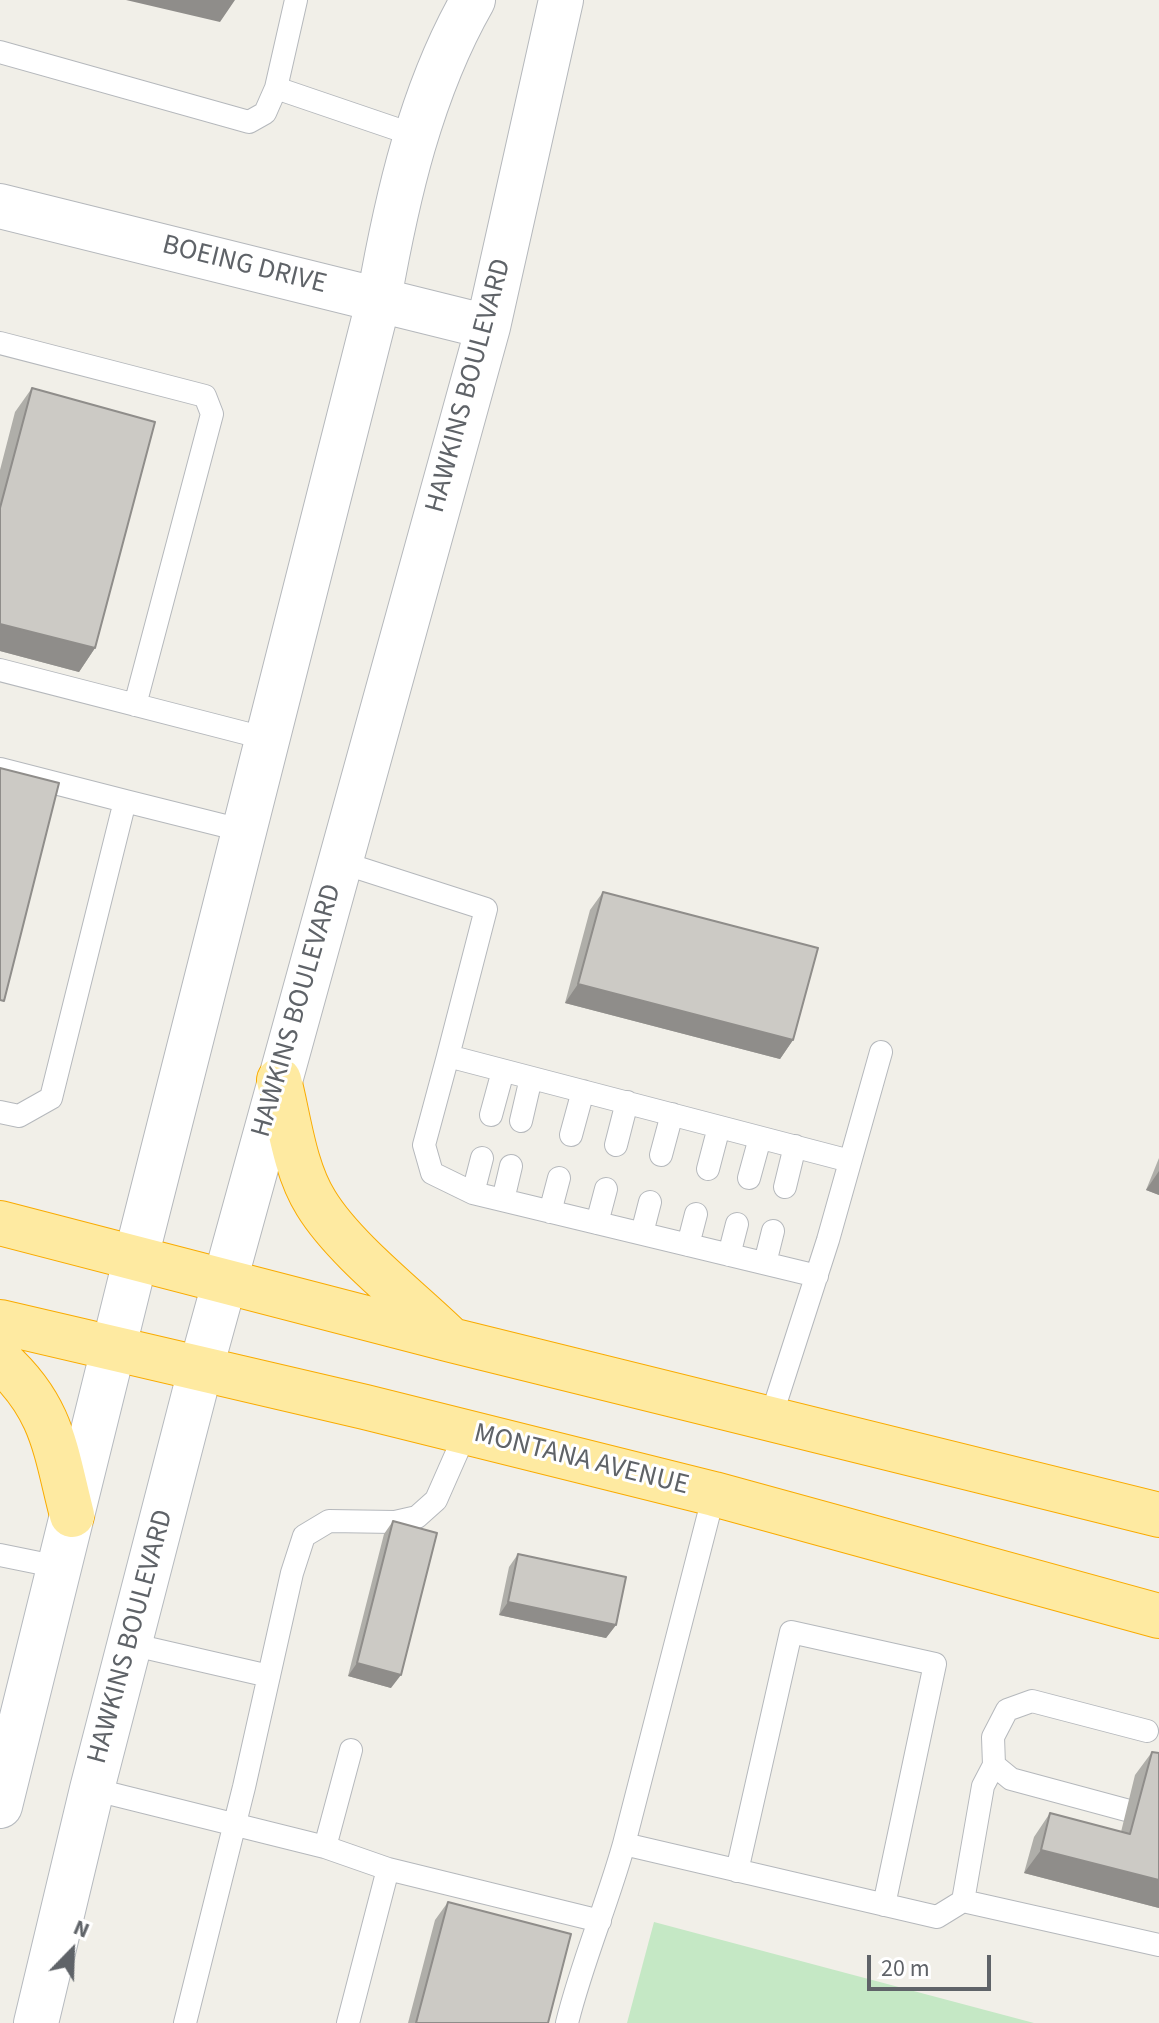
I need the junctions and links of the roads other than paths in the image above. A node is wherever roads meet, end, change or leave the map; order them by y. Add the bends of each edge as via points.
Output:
1 (296, 0) edge
2 (473, 0) edge
3 (561, 0) edge
4 (0, 52) edge
5 (276, 88) junction
6 (417, 136) junction
7 (0, 206) edge
8 (379, 299) junction
9 (488, 327) junction
10 (0, 343) edge
11 (0, 670) edge
12 (135, 705) junction
13 (268, 739) junction
14 (0, 769) edge
15 (125, 801) junction
16 (245, 831) junction
17 (340, 862) junction
18 (881, 1052) dead end
19 (448, 1056) junction
20 (503, 1071) junction
21 (531, 1078) junction
22 (279, 1080) junction
23 (583, 1091) junction
24 (627, 1102) junction
25 (0, 1112) edge
26 (672, 1114) junction
27 (491, 1115) dead end
28 (521, 1121) dead end
29 (719, 1127) junction
30 (571, 1135) dead end
31 (760, 1138) junction
32 (616, 1145) dead end
33 (795, 1146) junction
34 (661, 1155) dead end
35 (482, 1158) dead end
36 (850, 1161) junction
37 (511, 1166) dead end
38 (708, 1169) dead end
39 (559, 1178) dead end
40 (749, 1178) dead end
41 (785, 1187) dead end
42 (606, 1189) dead end
43 (473, 1193) junction
44 (503, 1200) junction
45 (650, 1202) dead end
46 (550, 1212) junction
47 (696, 1214) dead end
48 (0, 1223) edge
49 (597, 1223) junction
50 (737, 1224) dead end
51 (773, 1231) dead end
52 (642, 1233) junction
53 (688, 1245) junction
54 (729, 1255) junction
55 (136, 1257) junction
56 (765, 1263) junction
57 (817, 1276) junction
58 (224, 1280) junction
59 (0, 1322) edge
60 (451, 1340) junction
61 (113, 1351) junction
62 (0, 1360) edge
63 (200, 1371) junction
64 (770, 1420) junction
65 (466, 1432) junction
66 (714, 1494) junction
67 (72, 1515) junction
68 (1159, 1515) edge
69 (0, 1555) edge
70 (59, 1567) junction
71 (1159, 1616) edge
72 (130, 1644) junction
73 (269, 1676) junction
74 (1147, 1731) dead end
75 (351, 1750) dead end
76 (994, 1765) junction
77 (92, 1789) junction
78 (0, 1806) edge
79 (1126, 1810) dead end
80 (234, 1824) junction
81 (624, 1844) junction
82 (325, 1847) junction
83 (388, 1869) junction
84 (737, 1871) junction
85 (963, 1901) junction
86 (884, 1905) junction
87 (600, 1921) junction
88 (1159, 1945) edge
89 (36, 2023) edge
90 (185, 2023) edge
91 (348, 2023) edge
92 (567, 2023) edge

1 - 5 lane
2 - 6 street
3 - 9 street, HAWKINS BOULEVARD
4 - 5 lane via 249,122 265,113
5 - 6 lane
6 - 8 street via 396,205
7 - 8 street, BOEING DRIVE
8 - 9 street, BOEING DRIVE
8 - 13 street
9 - 17 street, HAWKINS BOULEVARD
10 - 12 lane via 205,396 212,414
11 - 12 lane
12 - 13 lane
13 - 16 street
14 - 15 lane
15 - 16 lane
15 - 25 lane via 51,1098 19,1116
16 - 55 street
17 - 19 lane via 486,909
17 - 22 street, HAWKINS BOULEVARD
18 - 36 lane
19 - 20 lane
19 - 43 lane via 424,1145 432,1173
20 - 21 lane
20 - 27 lane
21 - 23 lane
21 - 28 lane
22 - 58 street, HAWKINS BOULEVARD
22 - 60 highway via 315,1202 337,1231
23 - 24 lane
23 - 30 lane
24 - 26 lane
24 - 32 lane
26 - 29 lane
26 - 34 lane
29 - 31 lane
29 - 38 lane
31 - 33 lane
31 - 40 lane
33 - 36 lane
33 - 41 lane
35 - 43 lane
36 - 57 lane
37 - 44 lane
39 - 46 lane
42 - 49 lane
43 - 44 lane
44 - 46 lane
45 - 52 lane
46 - 49 lane
47 - 53 lane
48 - 55 highway
49 - 52 lane
50 - 54 lane
51 - 56 lane
52 - 53 lane
53 - 54 lane
54 - 56 lane
55 - 58 highway
55 - 61 street
56 - 57 lane
57 - 64 lane
58 - 60 highway
58 - 63 street, HAWKINS BOULEVARD
59 - 61 highway, MONTANA AVENUE
60 - 64 highway
61 - 63 highway, MONTANA AVENUE
61 - 67 street
62 - 67 highway via 24,1381 47,1415
63 - 65 highway, MONTANA AVENUE
63 - 72 street, HAWKINS BOULEVARD
64 - 68 highway
65 - 66 highway, MONTANA AVENUE
65 - 73 lane via 436,1500 417,1517 329,1521 304,1536
66 - 71 highway, MONTANA AVENUE
66 - 81 lane
67 - 70 street
69 - 70 lane
70 - 78 street
72 - 73 lane
72 - 77 street, HAWKINS BOULEVARD
73 - 80 lane
74 - 76 lane via 1032,1701 1007,1710 993,1737
75 - 82 lane
76 - 79 lane via 1011,1779
76 - 85 lane via 983,1786
77 - 80 lane
77 - 89 street, HAWKINS BOULEVARD
80 - 82 lane
80 - 90 lane
81 - 84 lane
81 - 87 lane
82 - 83 lane
83 - 87 lane
83 - 91 lane
84 - 86 lane
84 - 86 lane via 791,1632 935,1664
85 - 86 lane via 937,1917
85 - 88 lane
87 - 92 lane

